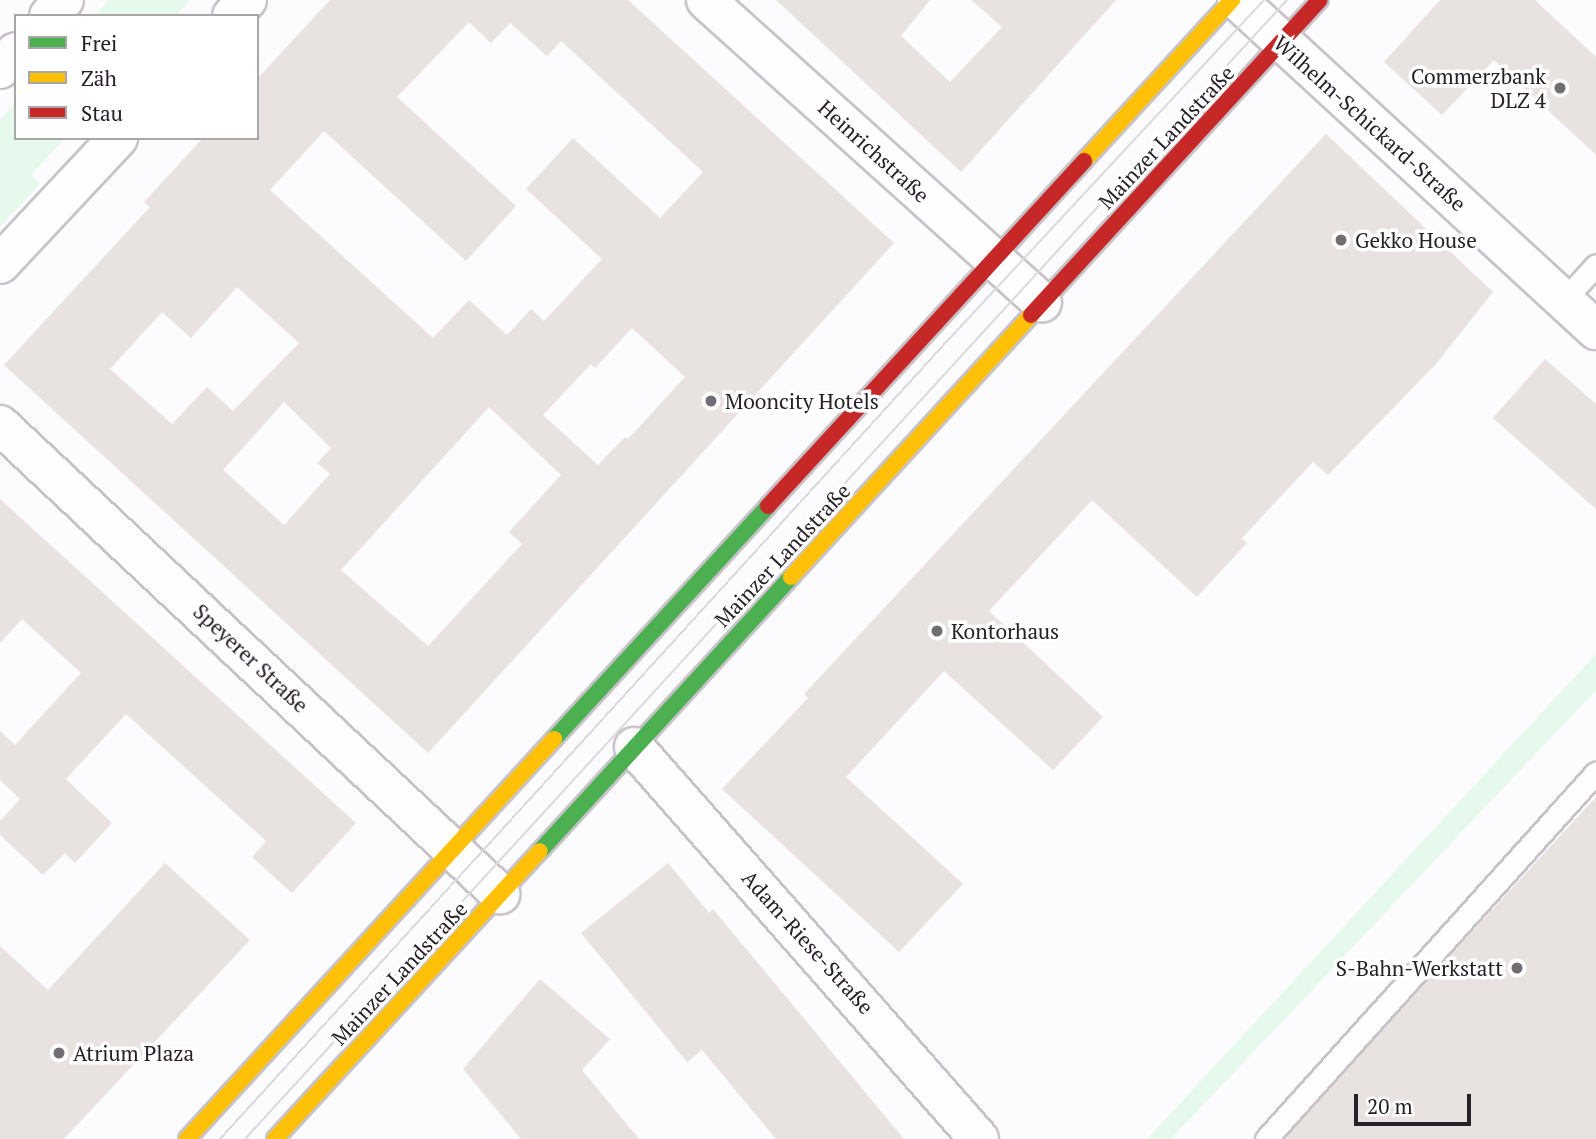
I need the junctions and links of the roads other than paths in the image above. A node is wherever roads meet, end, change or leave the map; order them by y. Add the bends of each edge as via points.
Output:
1 (64, 0) edge
2 (247, 0) edge
3 (706, 0) edge
4 (1232, 0) edge
5 (1237, 0) edge
6 (1320, 0) edge
7 (51, 14) edge
8 (234, 14) edge
9 (1281, 43) junction
10 (14, 54) edge
11 (0, 69) edge
12 (116, 140) edge
13 (994, 260) junction
14 (0, 264) edge
15 (1596, 265) edge
16 (1564, 300) junction
17 (1042, 303) junction
18 (1596, 330) edge
19 (0, 425) edge
20 (634, 747) junction
21 (1596, 773) edge
22 (453, 849) junction
23 (500, 894) junction
24 (187, 1139) edge
25 (275, 1139) edge
26 (979, 1139) edge
27 (1266, 1139) edge

1 - 7 street
2 - 8 street
3 - 13 street, Heinrichstraße
4 - 13 main road, Mainzer Landstraße
5 - 9 street, Wilhelm-Schickard-Straße
6 - 9 main road, Mainzer Landstraße
9 - 16 street, Wilhelm-Schickard-Straße
9 - 17 main road, Mainzer Landstraße
10 - 11 street
12 - 14 street
13 - 17 street, Heinrichstraße
13 - 22 main road, Mainzer Landstraße
15 - 16 lane
16 - 18 street, Wilhelm-Schickard-Straße
17 - 20 main road, Mainzer Landstraße
19 - 22 street, Speyerer Straße
20 - 23 main road, Mainzer Landstraße
20 - 26 street, Adam-Riese-Straße
21 - 27 lane
22 - 23 street, Speyerer Straße
22 - 24 main road, Mainzer Landstraße
23 - 25 main road, Mainzer Landstraße

